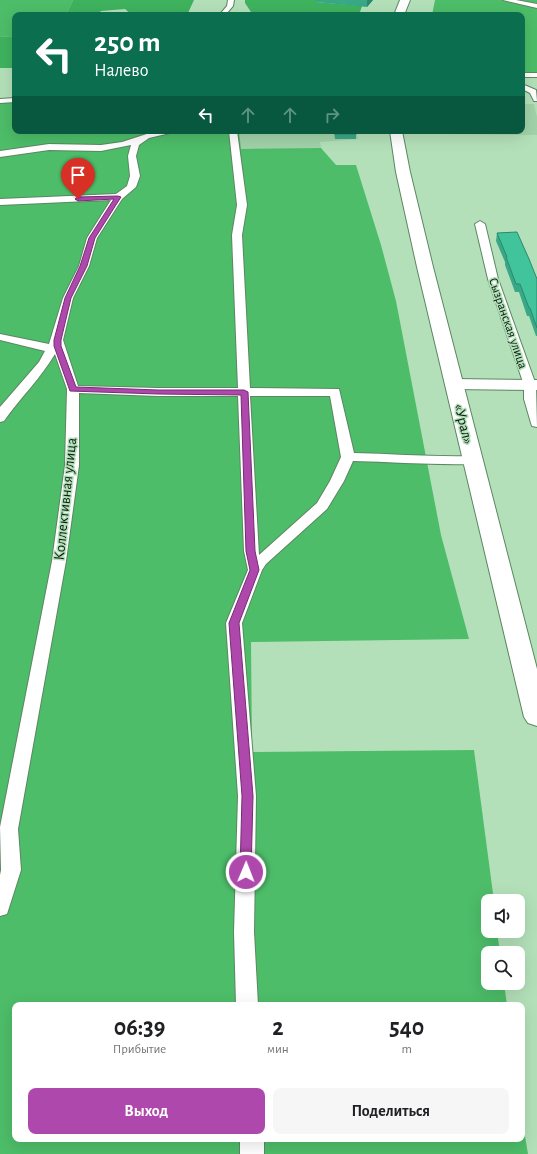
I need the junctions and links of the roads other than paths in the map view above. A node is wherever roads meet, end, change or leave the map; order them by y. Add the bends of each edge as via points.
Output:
1 (231, 0) edge
2 (405, 0) edge
3 (506, 0) edge
4 (537, 6) edge
5 (224, 12) edge
6 (400, 12) edge
7 (525, 75) edge
8 (537, 76) edge
9 (525, 85) edge
10 (525, 87) edge
11 (537, 99) edge
12 (12, 100) edge
13 (0, 101) edge
14 (154, 134) edge
15 (233, 134) edge
16 (397, 134) edge
17 (146, 136) junction
18 (0, 154) edge
19 (118, 197) junction
20 (0, 202) edge
21 (480, 224) dead end
22 (0, 337) edge
23 (55, 344) junction
24 (454, 384) junction
25 (533, 385) edge
26 (73, 389) junction
27 (244, 392) junction
28 (0, 418) edge
29 (537, 422) edge
30 (348, 457) junction
31 (473, 460) junction
32 (255, 570) junction
33 (537, 717) edge
34 (0, 908) edge
35 (247, 1002) edge
36 (252, 1142) edge
37 (252, 1154) edge

1 - 5 street via 230,6
2 - 6 highway
3 - 4 street
7 - 8 street
8 - 9 street
10 - 11 street via 533,92
12 - 13 street
14 - 17 street
15 - 27 street via 242,205 237,235
16 - 24 highway, «Урал» via 403,172
17 - 18 street via 124,144 101,148 49,147
17 - 19 street via 135,144 132,156 135,176 131,187
19 - 20 street
19 - 23 street via 92,238 84,266 68,298
21 - 25 street, Сызранская улица via 493,279
22 - 23 street via 36,346
23 - 26 street, Коллективная улица via 58,346
23 - 28 street via 44,363
24 - 25 street
24 - 31 highway, «Урал»
25 - 29 street, Сызранская улица via 530,399
26 - 27 street
26 - 34 street, Коллективная улица via 72,465 59,561 9,829 11,870
27 - 30 street via 335,392
27 - 32 street via 251,551
30 - 31 street
30 - 32 street via 322,506 261,561
31 - 33 highway, «Урал»
32 - 35 street via 234,623 247,796 244,932
36 - 37 street

